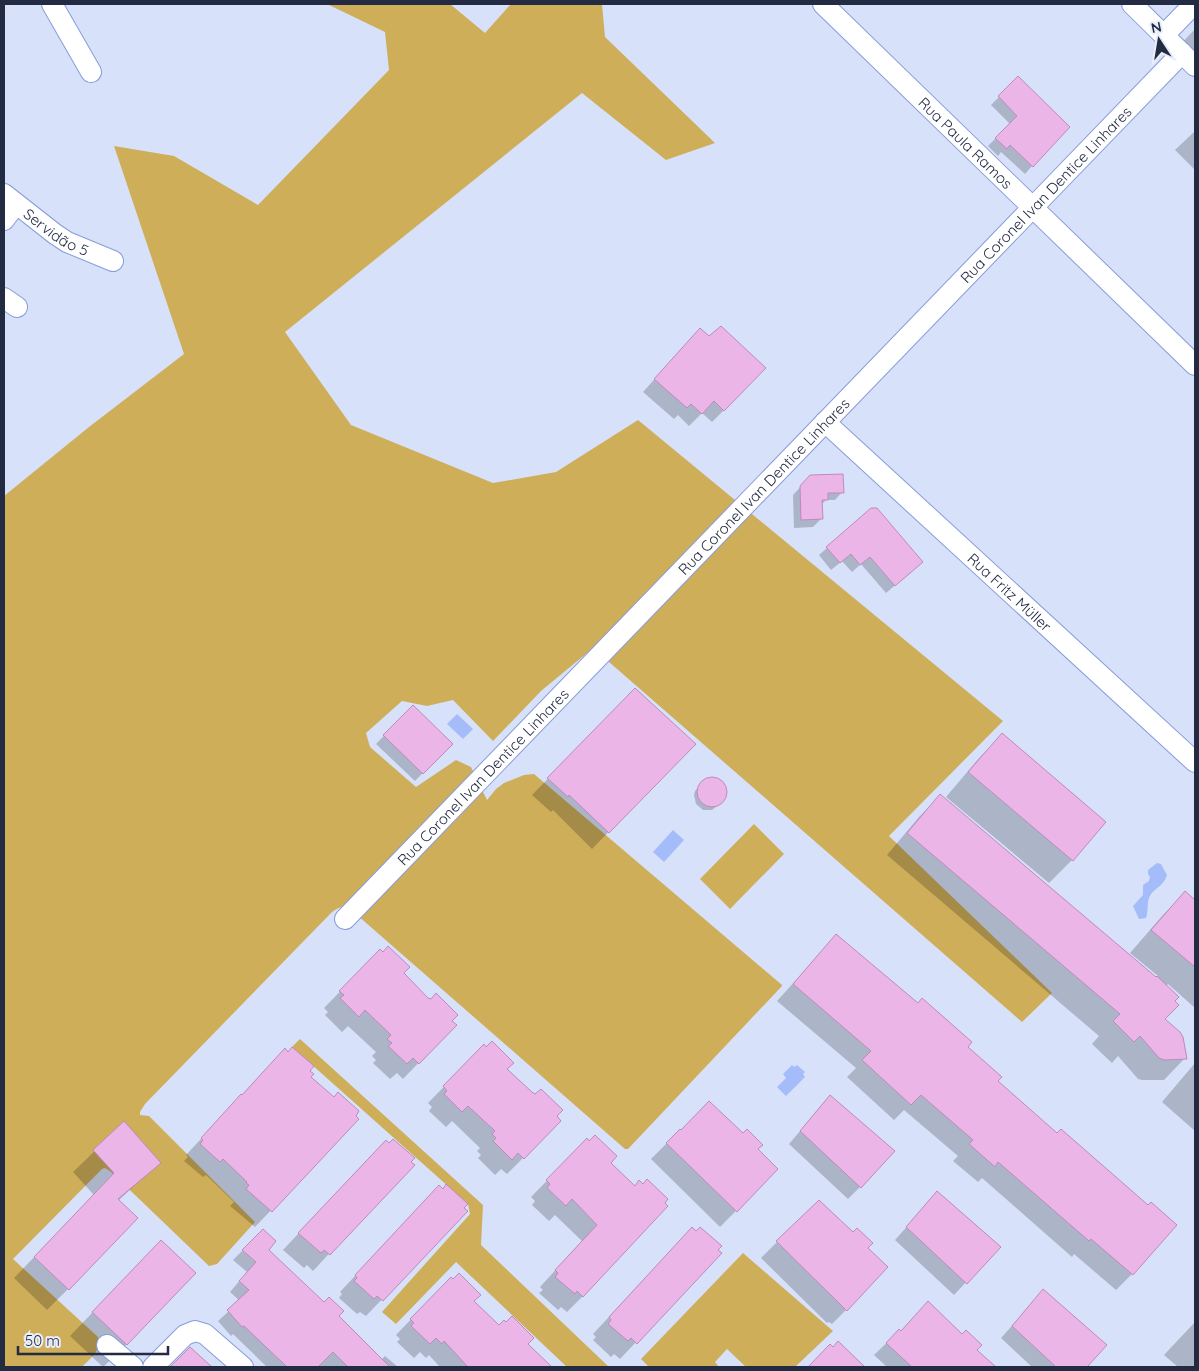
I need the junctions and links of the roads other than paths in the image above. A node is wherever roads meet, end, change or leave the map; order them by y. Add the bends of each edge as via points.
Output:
1 (52, 4) edge
2 (823, 4) edge
3 (1132, 4) edge
4 (1194, 4) edge
5 (1164, 35) junction
6 (1188, 60) edge
7 (91, 72) dead end
8 (8, 206) edge
9 (1033, 207) junction
10 (113, 261) dead end
11 (1195, 364) edge
12 (825, 422) junction
13 (1195, 762) edge
14 (345, 919) dead end
15 (107, 1345) dead end
16 (133, 1367) edge
17 (153, 1367) edge
18 (243, 1367) edge

1 - 7 street
2 - 9 street, Rua Paula Ramos
3 - 5 street
4 - 5 street
5 - 6 street
6 - 9 street, Rua Coronel Ivan Dentice Linhares
8 - 10 street, Servidão 5 via 67,242
9 - 11 street, Rua Paula Ramos
9 - 12 street, Rua Coronel Ivan Dentice Linhares
12 - 13 street, Rua Fritz Müller
12 - 14 street, Rua Coronel Ivan Dentice Linhares
15 - 16 street
17 - 18 street via 185,1335 195,1331 205,1334

